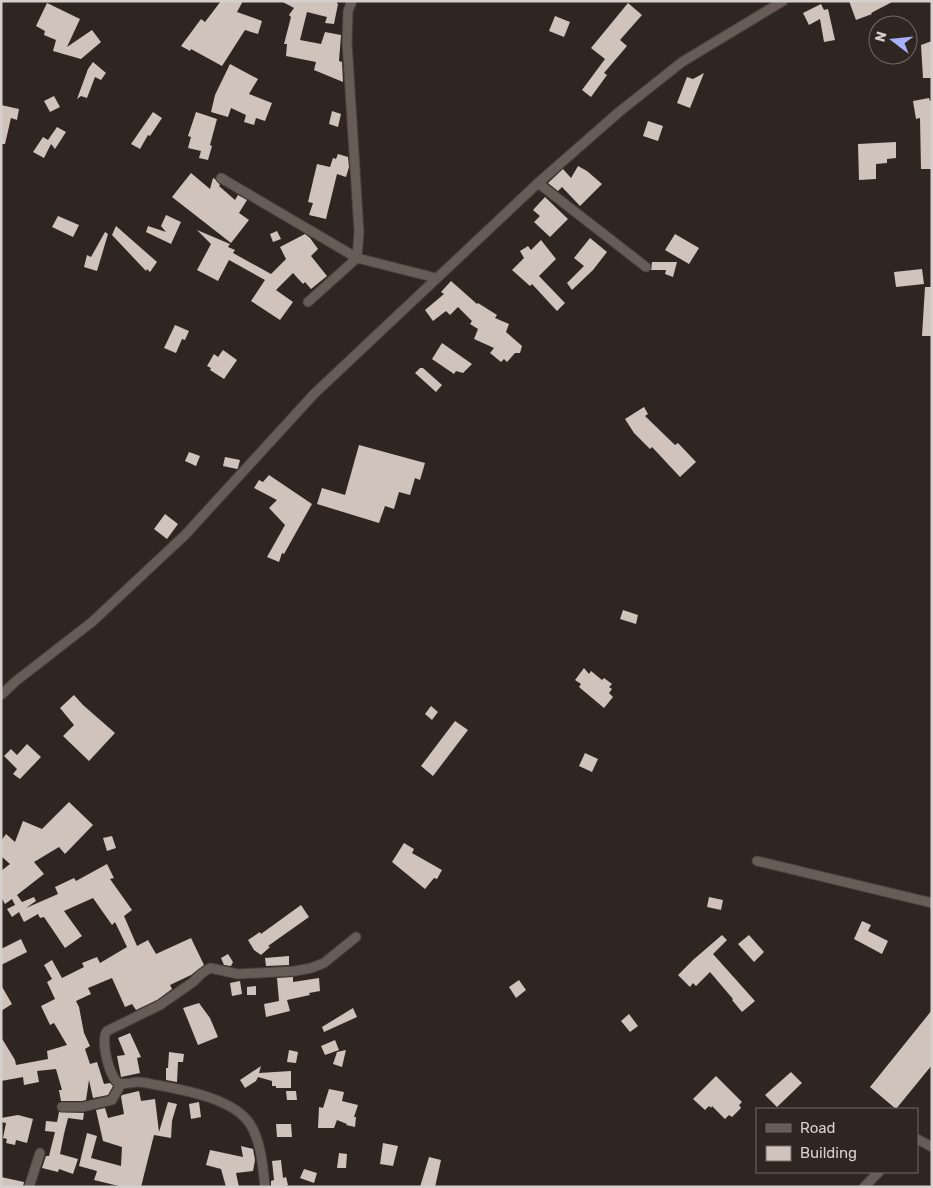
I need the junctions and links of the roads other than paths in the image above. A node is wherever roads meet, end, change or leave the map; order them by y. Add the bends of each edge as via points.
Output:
1 (352, 1) edge
2 (783, 1) edge
3 (221, 178) dead end
4 (538, 183) junction
5 (357, 258) junction
6 (646, 266) dead end
7 (436, 278) junction
8 (308, 302) dead end
9 (1, 695) edge
10 (757, 861) dead end
11 (932, 903) edge
12 (356, 937) dead end
13 (121, 1084) junction
14 (62, 1107) dead end
15 (918, 1140) edge
16 (932, 1147) edge
17 (40, 1153) dead end
18 (878, 1173) edge
19 (29, 1187) edge
20 (265, 1187) edge
21 (864, 1187) edge

1 - 5 street via 348,11 347,42 359,232
2 - 4 street via 682,62
3 - 5 street
4 - 6 street
4 - 7 street
5 - 7 street
5 - 8 street
7 - 9 street via 314,394 185,535 92,622
10 - 11 street
12 - 13 street via 324,963 311,968 238,974 210,968 160,1005 107,1031 104,1040 111,1074
13 - 14 street via 112,1100 83,1107
13 - 20 street via 158,1085 201,1095 231,1107 250,1123 256,1136
15 - 16 street
17 - 19 street
18 - 21 street

